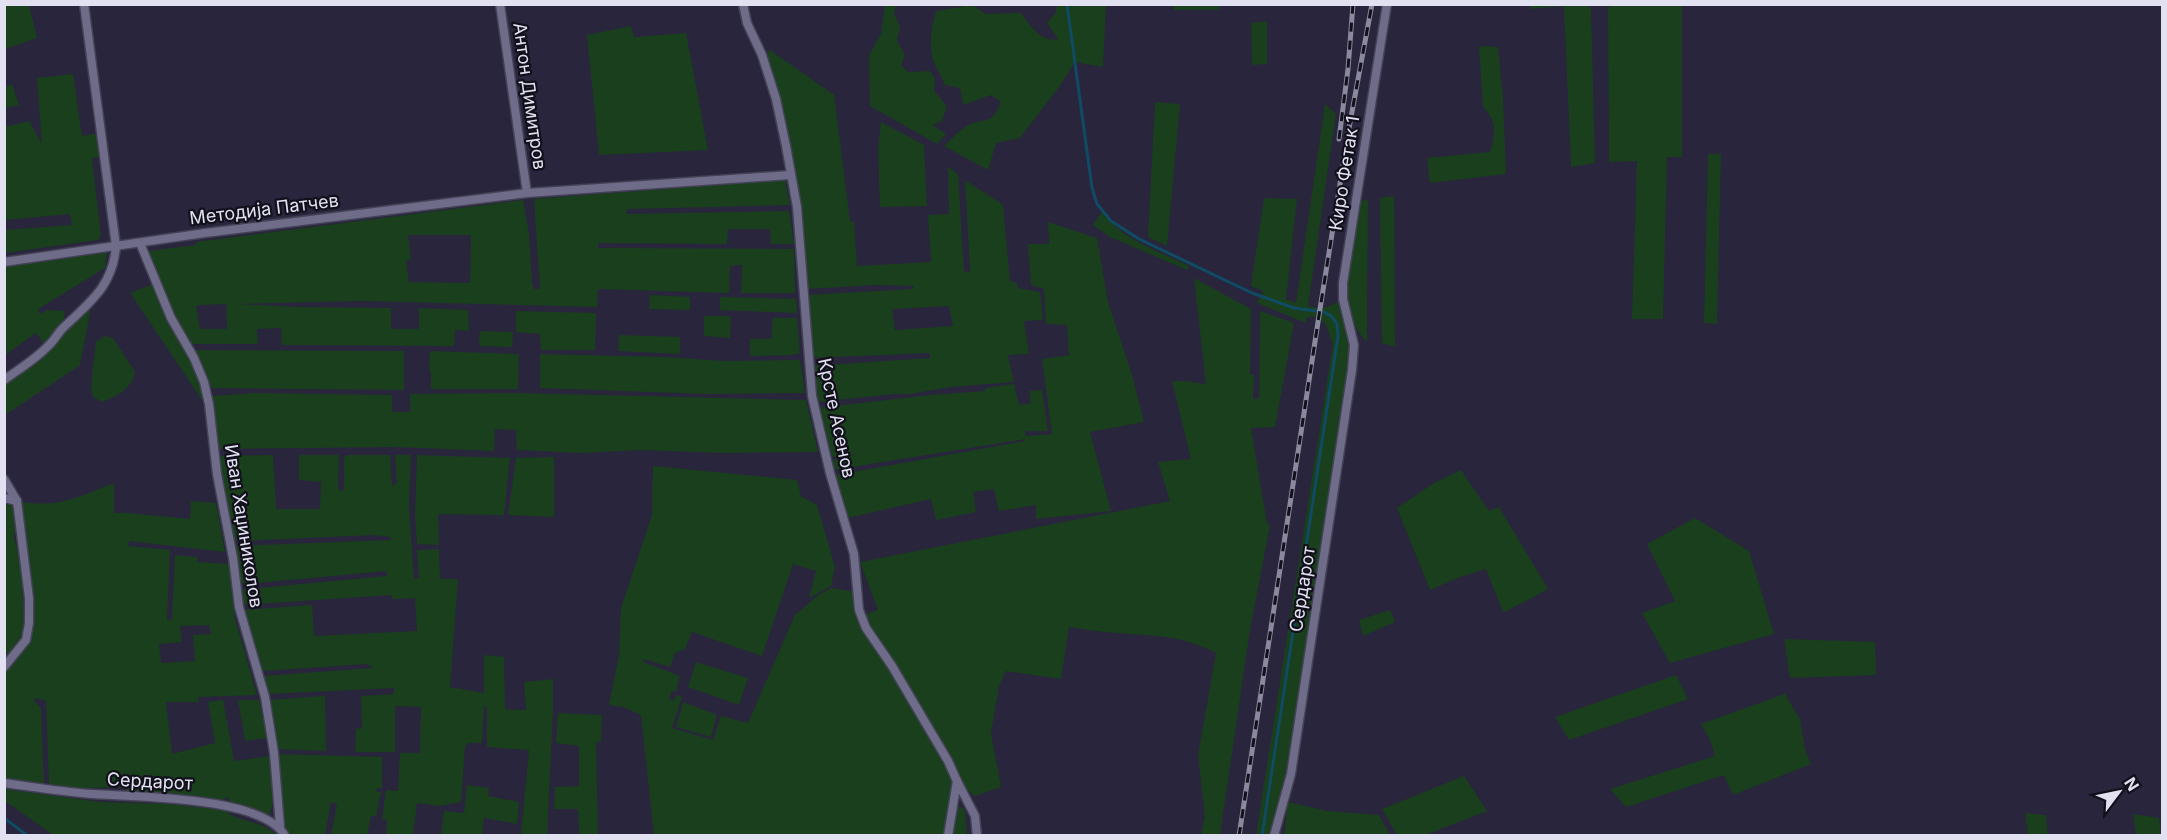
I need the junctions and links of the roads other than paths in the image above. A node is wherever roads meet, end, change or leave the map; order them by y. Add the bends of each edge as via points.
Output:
1 (84, 4) edge
2 (500, 4) edge
3 (743, 4) edge
4 (1387, 4) edge
5 (790, 175) junction
6 (527, 193) junction
7 (140, 243) junction
8 (116, 246) junction
9 (4, 262) edge
10 (1354, 345) joint
11 (4, 380) edge
12 (4, 479) edge
13 (4, 498) edge
14 (17, 501) junction
15 (4, 667) edge
16 (957, 782) junction
17 (4, 783) edge
18 (280, 826) junction
19 (285, 836) edge
20 (948, 836) edge
21 (977, 836) edge
22 (1274, 836) edge

1 - 8 street
2 - 6 street, Антон Димитров
3 - 5 street, Крсте Асенов via 776,99
4 - 10 street, Киро Фетак 1 via 1343,283
5 - 6 street, Методија Патчев
5 - 16 street, Крсте Асенов via 797,207 812,396 854,554 859,610
6 - 7 street, Методија Патчев
7 - 8 street, Методија Патчев
7 - 18 street, Иван Хаџиниколов via 171,318 204,382 239,607 266,697
8 - 9 street, Методија Патчев
8 - 11 street via 112,270 98,296 49,346
10 - 22 street, Сердарот via 1291,774
12 - 14 street
13 - 14 street
14 - 15 street via 27,571 29,622 26,640
16 - 20 street
16 - 21 street, Крсте Асенов via 975,816
17 - 18 street, Сердарот via 89,794 211,802
18 - 19 street

